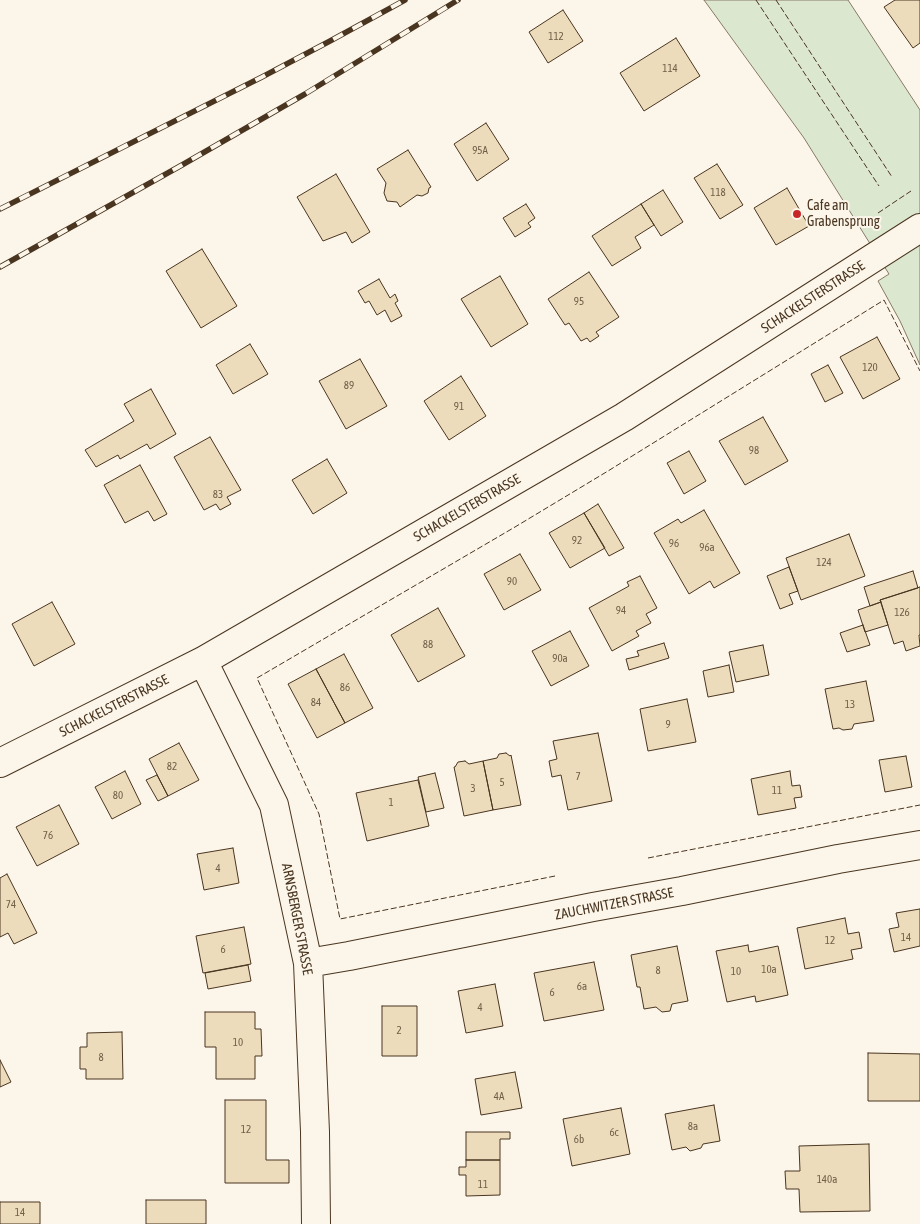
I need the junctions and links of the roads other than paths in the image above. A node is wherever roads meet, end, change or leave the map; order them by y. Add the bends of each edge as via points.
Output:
1 (916, 239) edge
2 (204, 661) junction
3 (0, 763) edge
4 (920, 845) edge
5 (308, 963) junction
6 (316, 1224) edge

1 - 2 street, SCHACKELSTERSTRASSE via 624,417
2 - 3 street, SCHACKELSTERSTRASSE
2 - 5 street, ARNSBERGER STRASSE via 274,805
4 - 5 street, ZAUCHWITZER STRASSE
5 - 6 street, ARNSBERGER STRASSE

